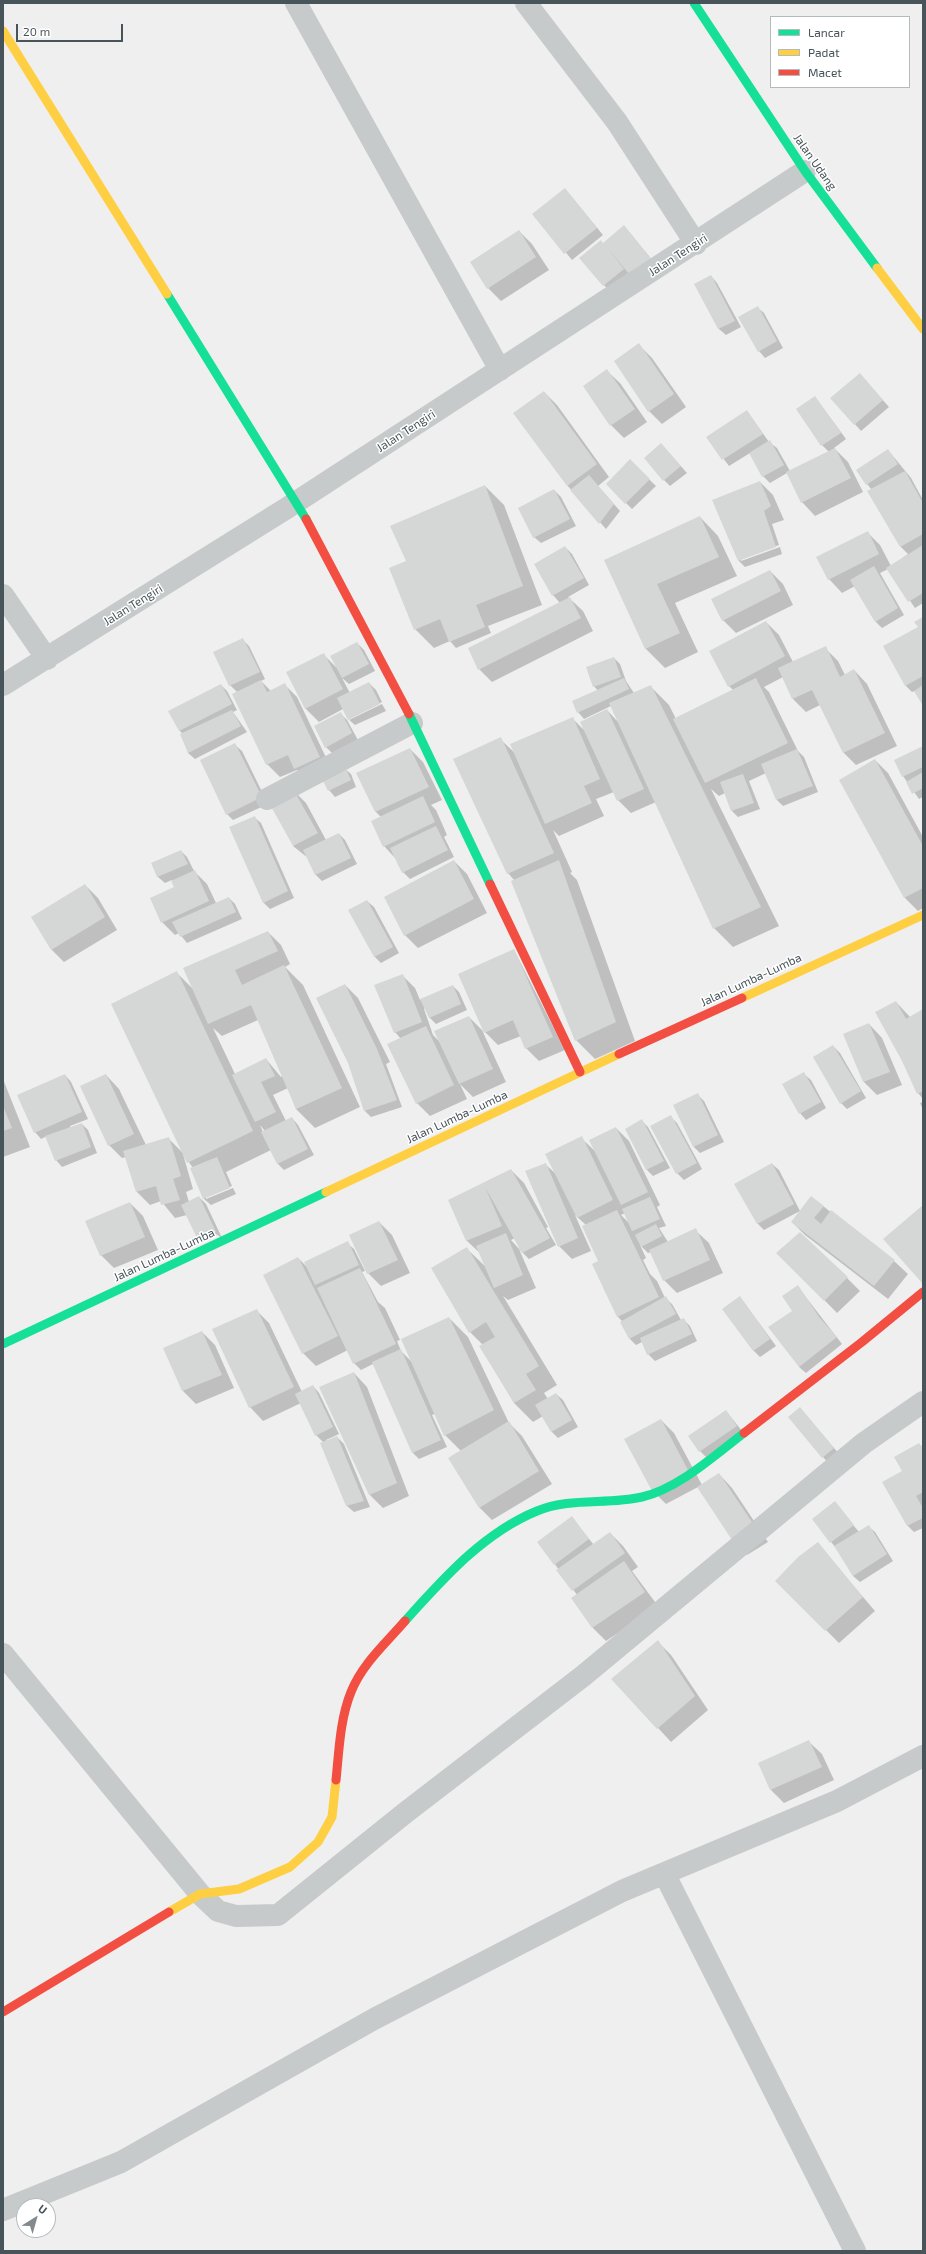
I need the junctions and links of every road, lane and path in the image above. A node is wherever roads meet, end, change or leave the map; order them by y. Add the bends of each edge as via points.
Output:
1 (296, 3) edge
2 (526, 3) edge
3 (694, 3) edge
4 (3, 31) edge
5 (805, 171) junction
6 (696, 244) junction
7 (923, 329) edge
8 (500, 370) junction
9 (296, 501) junction
10 (3, 596) edge
11 (47, 659) junction
12 (3, 685) edge
13 (412, 723) junction
14 (267, 799) dead end
15 (923, 915) edge
16 (580, 1072) junction
17 (923, 1292) edge
18 (3, 1344) edge
19 (923, 1402) edge
20 (3, 1654) edge
21 (923, 1756) edge
22 (665, 1874) junction
23 (200, 1894) junction
24 (3, 2012) edge
25 (3, 2210) edge
26 (854, 2251) edge

1 - 8 street
2 - 6 street via 617,122
3 - 5 street, Jalan Udang
4 - 9 street
5 - 6 street, Jalan Tengiri
5 - 7 street, Jalan Udang
6 - 8 street, Jalan Tengiri
8 - 9 street, Jalan Tengiri
9 - 11 street, Jalan Tengiri
9 - 13 street via 396,687
10 - 11 street
11 - 12 street, Jalan Tengiri
13 - 14 street
13 - 16 street
15 - 16 street, Jalan Lumba-Lumba
16 - 18 street, Jalan Lumba-Lumba
17 - 23 street via 706,1462 669,1487 642,1498 564,1503 538,1510 507,1525 449,1572 368,1664 351,1692 341,1734 332,1817 318,1842 290,1867 265,1880 239,1890
19 - 23 street via 864,1443 583,1676 278,1915 236,1916 218,1910
20 - 23 street
21 - 22 street via 837,1800
22 - 25 street via 622,1891 374,2019 121,2162
22 - 26 street
23 - 24 street

